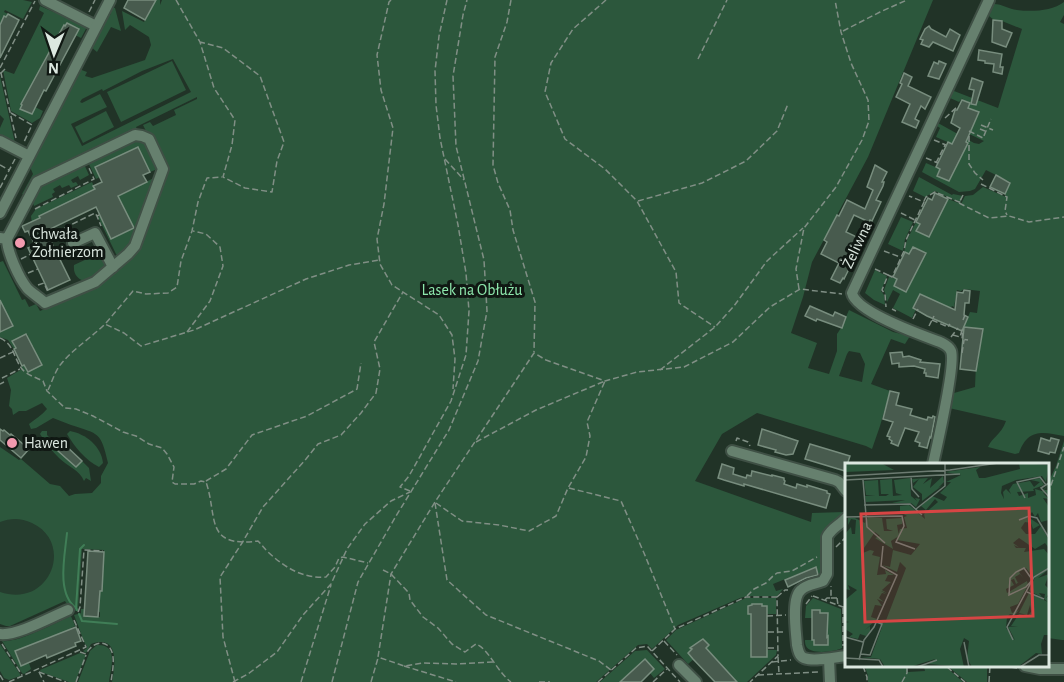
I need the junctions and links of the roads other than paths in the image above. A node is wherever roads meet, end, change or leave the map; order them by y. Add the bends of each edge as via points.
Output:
1 (45, 0) edge
2 (110, 0) edge
3 (989, 0) edge
4 (96, 26) junction
5 (0, 141) edge
6 (24, 153) junction
7 (8, 198) junction
8 (27, 209) junction
9 (0, 213) edge
10 (3, 239) edge
11 (73, 243) dead end
12 (113, 267) junction
13 (732, 451) dead end
14 (933, 463) edge
15 (845, 490) edge
16 (845, 519) edge
17 (72, 613) road end
18 (0, 634) edge
19 (845, 657) edge
20 (679, 665) dead end
21 (1040, 667) edge
22 (1064, 669) edge
23 (830, 671) edge
24 (696, 682) edge
25 (1040, 682) edge

1 - 4 street
2 - 4 street
3 - 14 street, Żeliwna via 852,289 856,301 876,315 951,351
4 - 6 street
5 - 6 street
6 - 7 street
7 - 8 street
7 - 9 street
8 - 10 street
8 - 12 street via 37,182 135,135 149,139 163,169 135,246
10 - 12 street via 28,290 45,303 95,282
11 - 12 street via 95,233
13 - 15 street via 835,480
16 - 23 street via 830,532 826,543 825,578 802,589 795,598 798,652
17 - 18 street via 15,633
19 - 23 street
20 - 24 street
21 - 22 street
21 - 25 street

